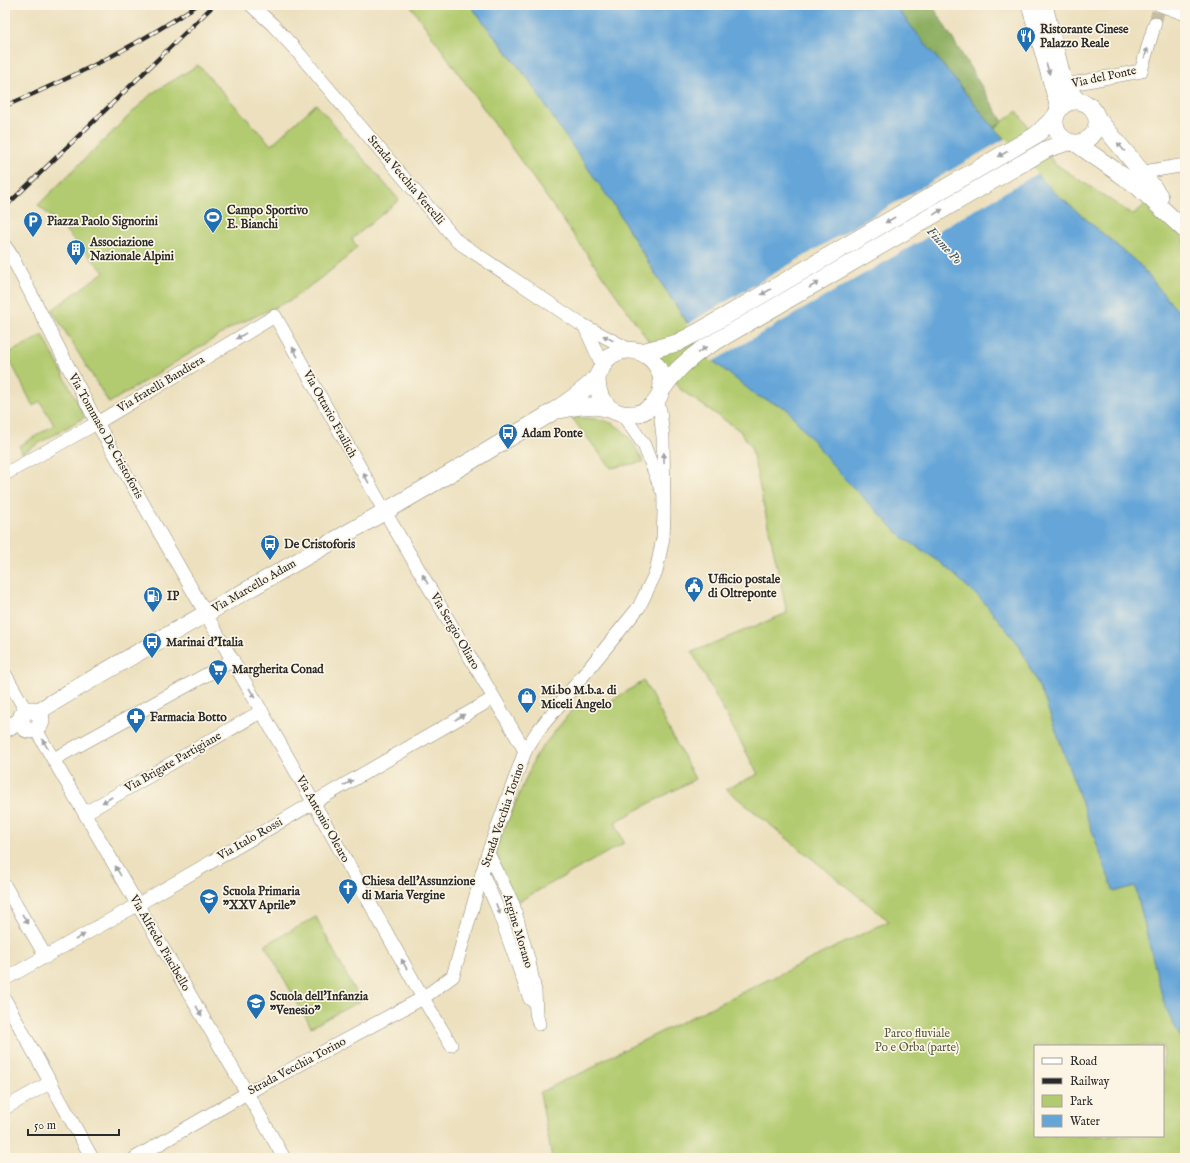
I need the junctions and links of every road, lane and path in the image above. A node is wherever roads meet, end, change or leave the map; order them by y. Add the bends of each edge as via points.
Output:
1 (251, 5) edge
2 (1030, 5) edge
3 (1044, 5) edge
4 (1158, 12) edge
5 (1185, 14) edge
6 (1066, 86) junction
7 (1076, 100) junction
8 (1057, 112) junction
9 (1097, 118) junction
10 (1072, 143) junction
11 (1185, 165) edge
12 (1150, 171) dead end
13 (1182, 227) edge
14 (8, 251) edge
15 (275, 316) joint
16 (585, 327) junction
17 (642, 350) junction
18 (600, 371) junction
19 (658, 396) junction
20 (555, 411) junction
21 (618, 412) junction
22 (97, 423) junction
23 (5, 474) edge
24 (664, 497) junction
25 (385, 512) junction
26 (207, 613) junction
27 (233, 660) junction
28 (5, 674) edge
29 (494, 698) junction
30 (262, 711) junction
31 (30, 718) junction
32 (5, 729) edge
33 (525, 751) junction
34 (54, 760) junction
35 (314, 802) junction
36 (85, 813) junction
37 (488, 853) junction
38 (482, 873) junction
39 (5, 886) edge
40 (137, 905) junction
41 (46, 957) junction
42 (5, 980) edge
43 (423, 998) junction
44 (5, 1000) edge
45 (451, 1045) dead end
46 (50, 1082) junction
47 (247, 1093) junction
48 (5, 1108) edge
49 (92, 1158) edge
50 (135, 1158) edge
51 (284, 1158) edge

1 - 16 street, Strada Vecchia Vercelli via 296,50 457,241
2 -> 8 main road
3 - 6 main road
4 - 5 street
6 -> 4 street, Via del Ponte via 1141,71
6 - 7 main road
7 - 8 main road via 1070,101
7 - 9 main road via 1090,106
8 - 10 main road via 1055,129 1063,139
8 -> 17 main road via 1036,134 698,332 677,343
9 - 10 main road via 1095,132 1090,138 1084,142
13 -> 9 main road via 1145,176
10 - 13 main road via 1136,185
19 -> 10 main road via 672,375 702,350 1046,149
11 - 12 street
14 - 22 street, Via Tommaso De Cristoforis
15 -> 22 street, Via fratelli Bandiera
25 -> 15 street, Via Ottavio Frailich
17 -> 16 street, Strada Vecchia Vercelli
16 - 18 street
17 - 18 main road via 618,352 611,356
17 - 19 main road via 658,368 662,378
18 - 20 main road, Via Marcello Adam via 574,397
18 - 21 main road via 598,390 603,402
19 - 21 main road via 643,412 634,415
24 -> 19 street, Strada Vecchia Torino via 663,437
20 - 21 main road, Via Marcello Adam via 577,406 598,406
20 - 25 main road, Via Marcello Adam
21 - 24 street via 644,445
22 - 23 street, Via fratelli Bandiera
22 - 26 street, Via Tommaso De Cristoforis
24 - 33 street, Strada Vecchia Torino via 663,538 656,572 639,607 537,732
25 - 26 main road, Via Marcello Adam
29 -> 25 street, Via Sergio Oliaro
26 - 27 street, Via Antonio Olearo
26 - 31 main road, Via Marcello Adam
27 -> 30 street, Via Antonio Olearo
27 - 34 street
28 - 31 street, Via Alfredo Piacibello
29 - 33 street, Via Sergio Oliaro
35 -> 29 street, Via Italo Rossi
30 - 35 street, Via Antonio Olearo
30 -> 36 street, Via Brigate Partigiane
31 - 32 main road, Via Marcello Adam
34 -> 31 street, Via Alfredo Piacibello
33 - 37 street, Strada Vecchia Torino
34 - 36 street, Via Alfredo Piacibello
35 - 40 street, Via Italo Rossi
43 -> 35 street, Via Antonio Olearo
40 -> 36 street, Via Alfredo Piacibello
37 - 38 street, Strada Vecchia Torino
38 -> 37 street, Argine Morano via 497,907 537,1019 529,962 513,904
38 - 43 street, Strada Vecchia Torino via 453,976
39 -> 41 street
41 -> 40 street, Via Italo Rossi
40 -> 47 street, Via Alfredo Piacibello
41 - 42 street, Via Italo Rossi
43 - 45 street, Via Antonio Olearo
43 - 47 street, Strada Vecchia Torino
44 - 46 street
46 - 48 street
46 - 49 street
47 - 50 street, Strada Vecchia Torino
47 - 51 street, Via Alfredo Piacibello

